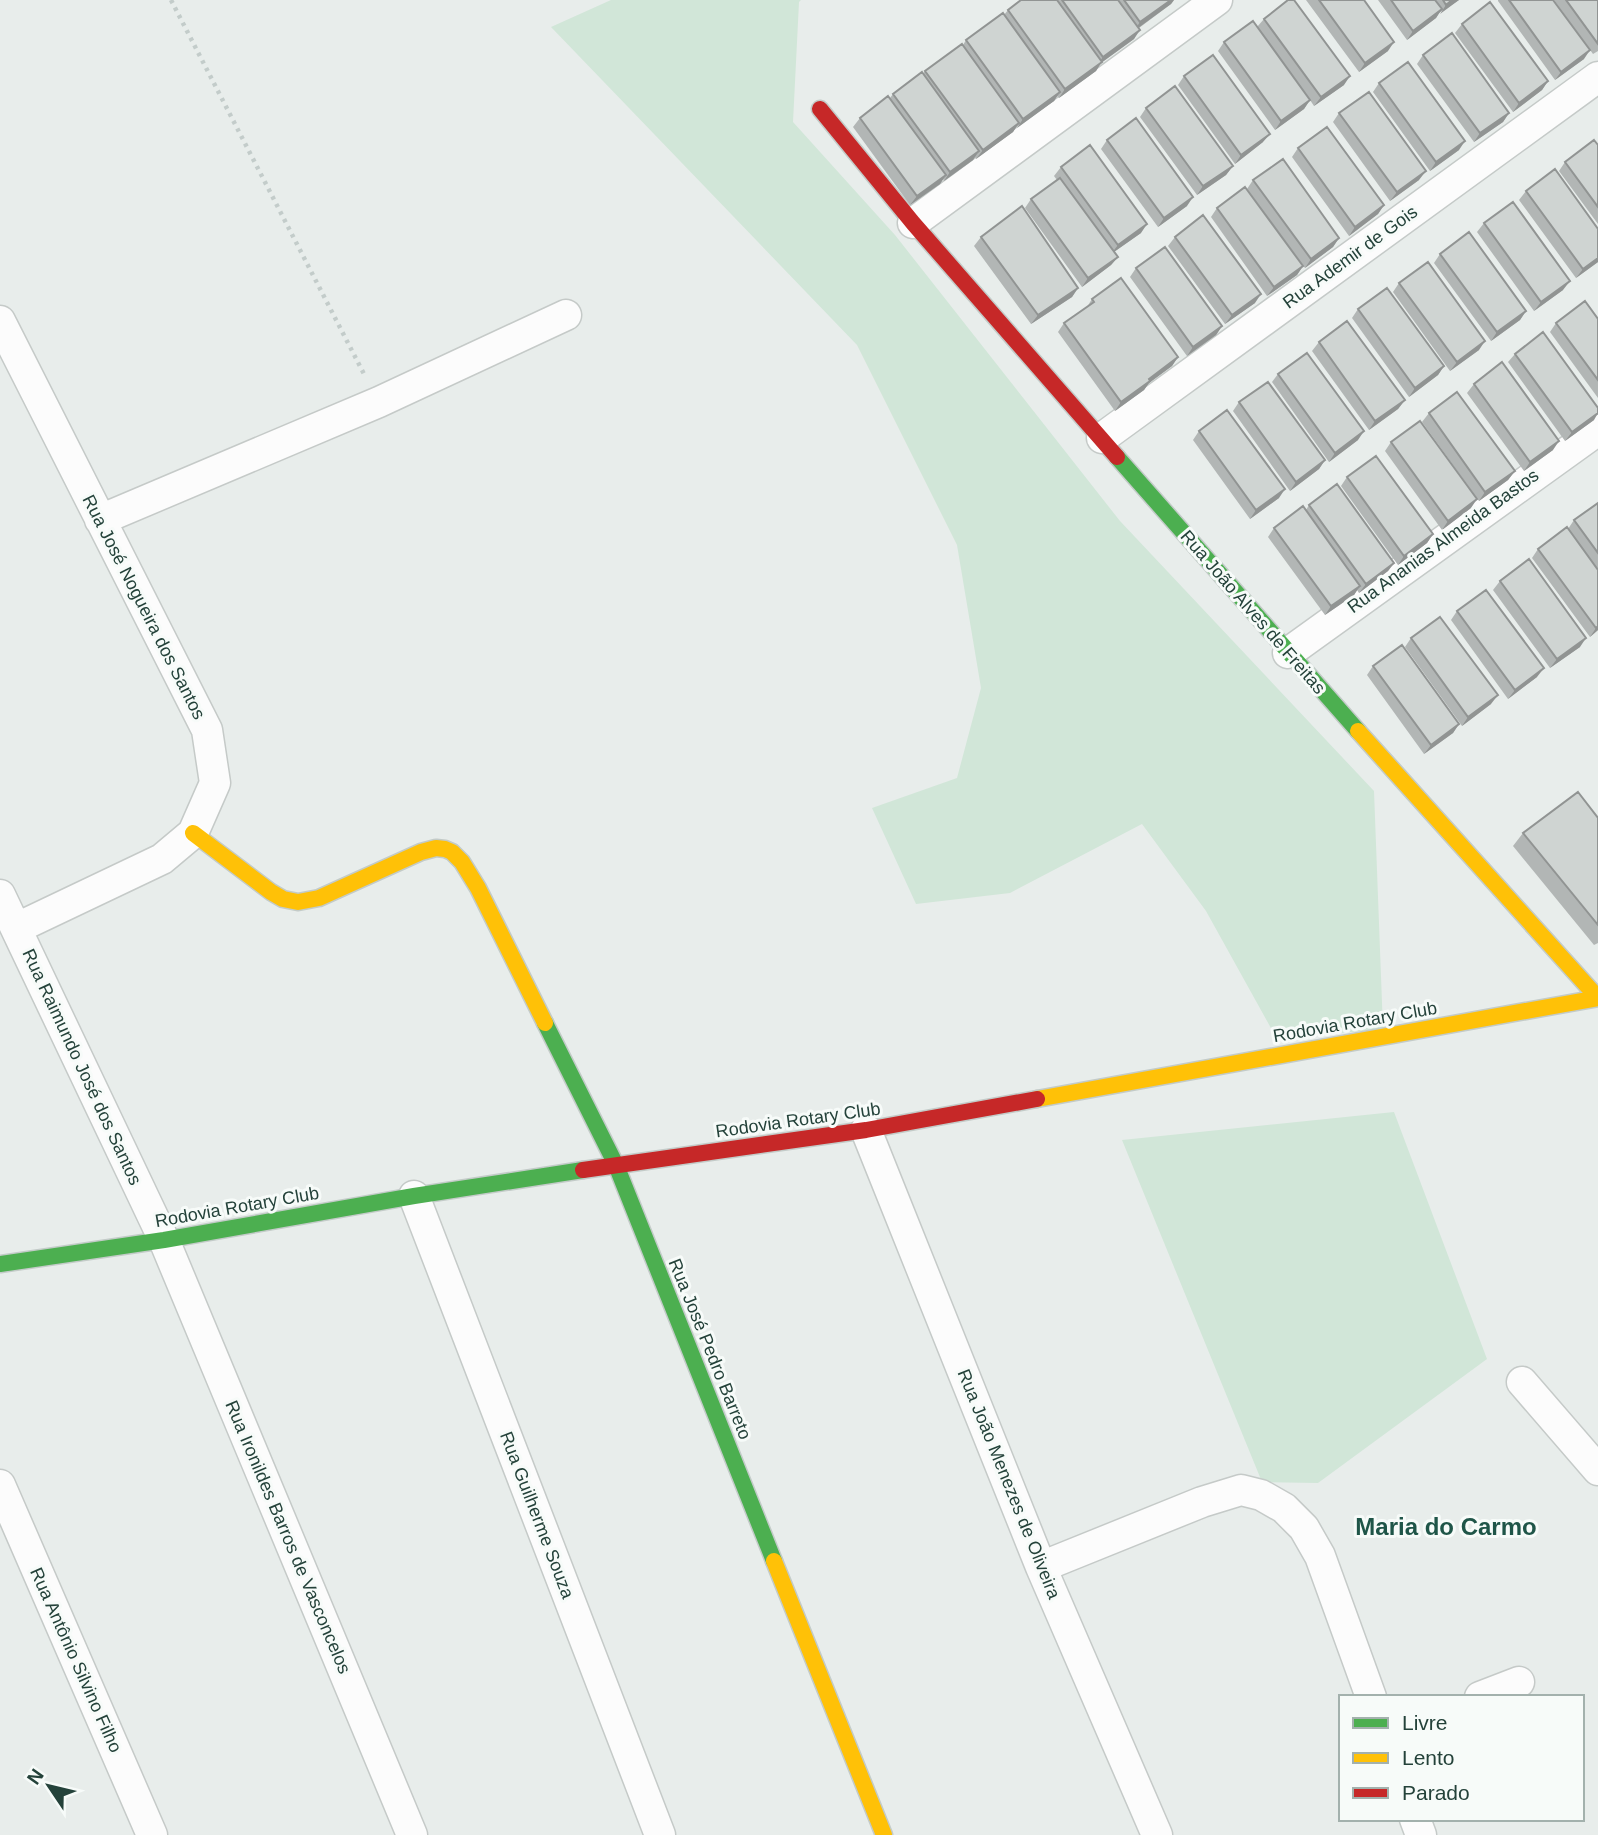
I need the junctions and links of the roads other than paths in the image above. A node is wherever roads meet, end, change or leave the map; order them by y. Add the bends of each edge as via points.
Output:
1 (1217, 0) edge
2 (1598, 77) edge
3 (820, 109) dead end
4 (913, 223) junction
5 (566, 315) dead end
6 (0, 321) edge
7 (1598, 430) edge
8 (1102, 438) junction
9 (100, 520) junction
10 (1288, 653) junction
11 (193, 833) junction
12 (0, 895) edge
13 (17, 928) junction
14 (1598, 998) edge
15 (866, 1130) junction
16 (616, 1165) junction
17 (414, 1196) junction
18 (164, 1240) junction
19 (0, 1264) edge
20 (1522, 1382) dead end
21 (1598, 1470) edge
22 (0, 1485) edge
23 (1041, 1567) junction
24 (1519, 1682) dead end
25 (1370, 1695) edge
26 (1485, 1695) edge
27 (152, 1835) edge
28 (412, 1835) edge
29 (660, 1835) edge
30 (884, 1835) edge
31 (1157, 1835) edge

1 - 4 street
2 - 8 street, Rua Ademir de Gois
3 - 4 street, Rua João Alves de Freitas
4 - 8 street, Rua João Alves de Freitas
5 - 9 street via 379,402
6 - 9 street, Rua José Nogueira dos Santos
7 - 10 street, Rua Ananias Almeida Bastos
8 - 10 street, Rua João Alves de Freitas
9 - 11 street, Rua José Nogueira dos Santos via 207,730 215,783
10 - 14 street, Rua João Alves de Freitas
11 - 13 street, Rua José Nogueira dos Santos via 162,859
11 - 16 street, Rua José Pedro Barreto via 271,892 298,902 319,898 421,852 437,848 461,859
12 - 13 street, Rua Raimundo José dos Santos
13 - 18 street, Rua Raimundo José dos Santos
14 - 15 street, Rodovia Rotary Club
15 - 16 street, Rodovia Rotary Club
15 - 23 street, Rua João Menezes de Oliveira
16 - 17 street, Rodovia Rotary Club
16 - 30 street, Rua José Pedro Barreto
17 - 18 street, Rodovia Rotary Club
17 - 29 street, Rua Guilherme Souza
18 - 19 street, Rodovia Rotary Club
18 - 28 street, Rua Ironildes Barros de Vasconcelos
20 - 21 street
22 - 27 street, Rua Antônio Silvino Filho
23 - 25 street via 1202,1502 1241,1490 1261,1495 1284,1508 1304,1528 1320,1556
23 - 31 street, Rua João Menezes de Oliveira
24 - 26 street

